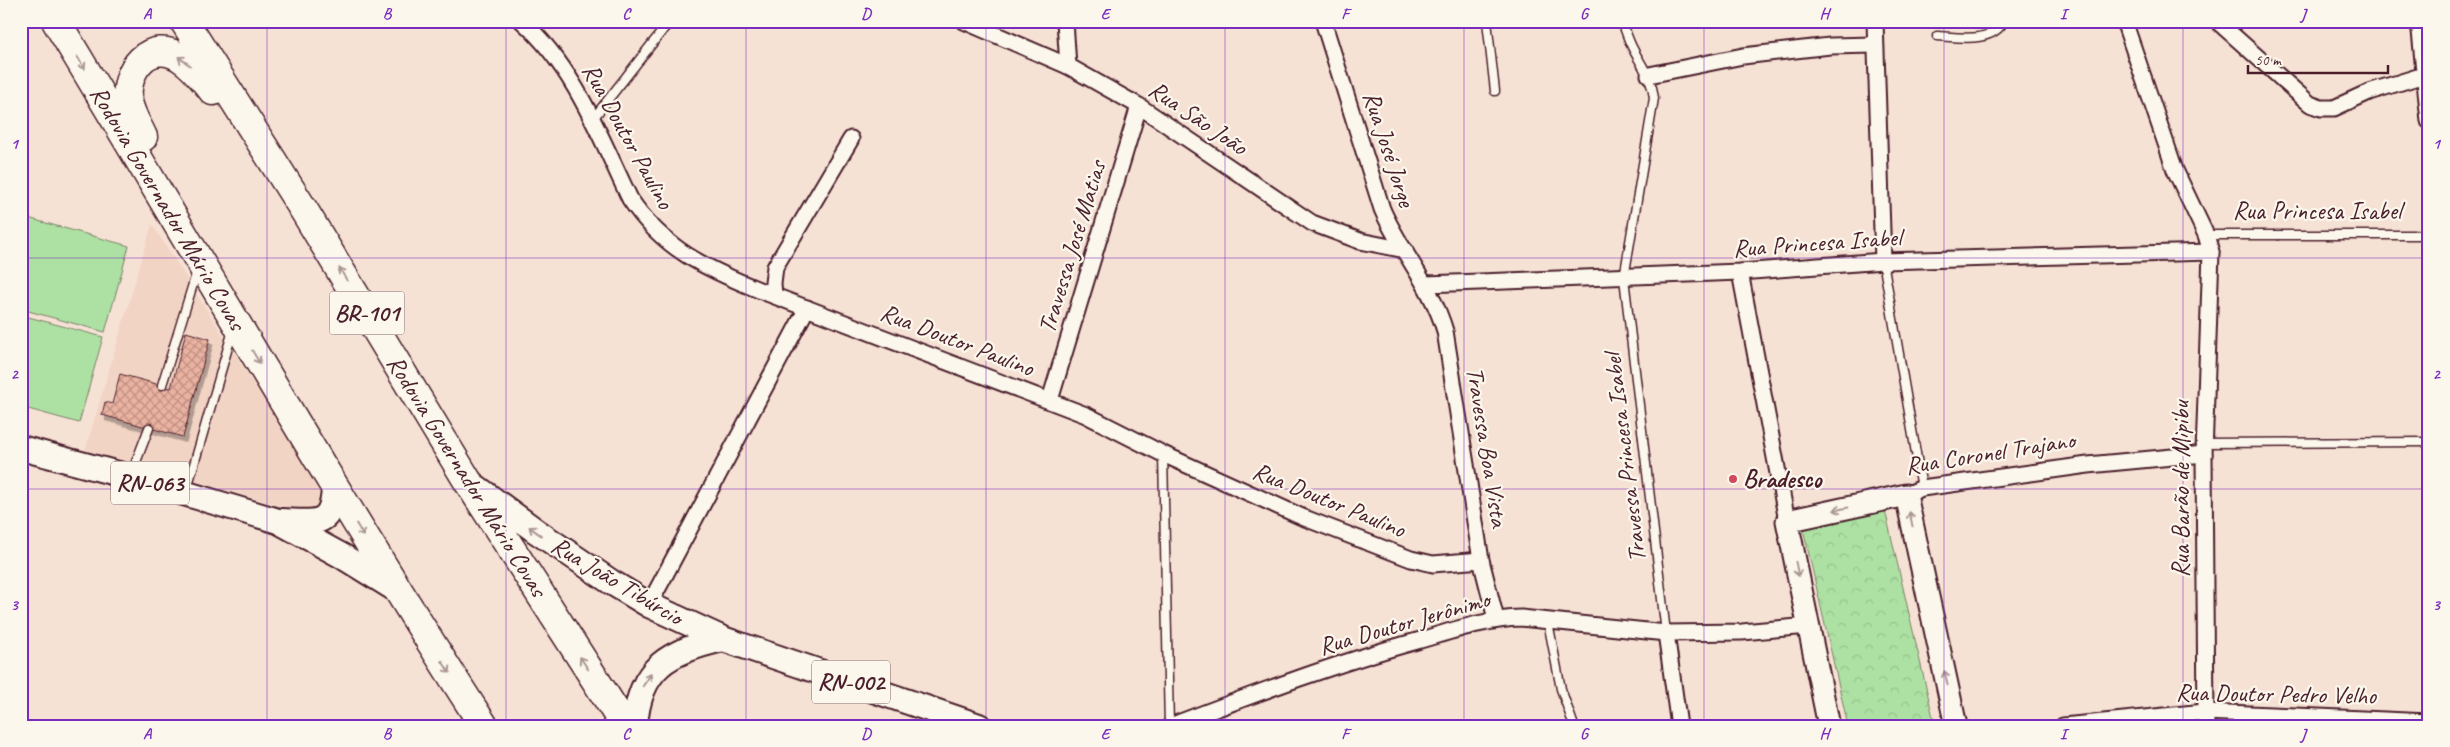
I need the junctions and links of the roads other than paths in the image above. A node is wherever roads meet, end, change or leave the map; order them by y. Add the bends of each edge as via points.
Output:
1 (56, 21) edge
2 (184, 21) edge
3 (522, 21) edge
4 (670, 21) edge
5 (964, 21) edge
6 (1065, 21) edge
7 (1323, 21) edge
8 (1487, 21) edge
9 (1622, 21) edge
10 (1874, 21) edge
11 (2004, 21) edge
12 (2124, 21) edge
13 (2217, 21) edge
14 (2419, 21) edge
15 (1937, 36) dead end
16 (1875, 45) junction
17 (1068, 66) junction
18 (1649, 75) junction
19 (2424, 75) junction
20 (1495, 91) dead end
21 (1139, 106) junction
22 (592, 121) junction
23 (2429, 121) edge
24 (851, 139) dead end
25 (265, 147) junction
26 (2206, 235) junction
27 (2429, 235) edge
28 (194, 250) junction
29 (1405, 250) junction
30 (2210, 252) junction
31 (1882, 260) junction
32 (1740, 272) junction
33 (1624, 278) junction
34 (1426, 284) junction
35 (774, 295) junction
36 (807, 308) junction
37 (235, 321) junction
38 (162, 385) dead end
39 (1050, 400) junction
40 (149, 428) dead end
41 (2429, 442) edge
42 (21, 448) edge
43 (2204, 448) junction
44 (1163, 454) junction
45 (130, 477) junction
46 (467, 480) junction
47 (334, 488) junction
48 (1914, 492) junction
49 (186, 494) junction
50 (278, 521) junction
51 (1787, 521) junction
52 (1481, 560) junction
53 (396, 590) junction
54 (649, 605) junction
55 (1496, 619) junction
56 (1548, 622) junction
57 (1809, 626) junction
58 (1666, 633) junction
59 (723, 639) junction
60 (2205, 719) edge
61 (2429, 722) edge
62 (484, 726) edge
63 (624, 726) edge
64 (635, 726) edge
65 (979, 726) edge
66 (1169, 726) edge
67 (1574, 726) edge
68 (1678, 726) edge
69 (1829, 726) edge
70 (1956, 726) edge
71 (2063, 726) edge

1 -> 28 highway, Rodovia Governador Mário Covas
2 - 25 highway, Rodovia Governador Mário Covas / BR-101
3 - 22 street, Rua Doutor Paulino via 549,48 580,95
4 - 22 lane
5 - 17 street, Rua São João
6 - 17 street
7 - 29 street, Rua José Jorge via 1382,208 1390,228
8 - 20 lane
9 - 18 lane via 1631,46
10 - 16 street
11 - 15 lane via 1995,32 1983,37
12 - 26 street, Rua Barão de Mipibu via 2175,170
13 - 19 street via 2310,104 2321,108 2334,108 2369,92
14 - 19 street
16 - 18 street via 1830,46 1743,56
16 - 31 street
17 - 21 street, Rua São João
18 - 33 lane, Travessa Princesa Isabel via 1654,98
19 - 23 street
21 - 29 street, Rua São João via 1312,223 1360,241
21 - 39 street, Travessa José Matias
22 - 35 street, Rua Doutor Paulino via 630,199 656,233 680,252 716,272
24 - 35 street via 775,267
25 -> 28 highway via 235,120 197,70 180,56 164,52 149,54 135,65 129,76 129,104
46 -> 25 highway, Rodovia Governador Mário Covas / BR-101
26 - 27 lane, Rua Princesa Isabel
26 - 30 street, Rua Barão de Mipibu
28 - 37 highway, Rodovia Governador Mário Covas
28 - 38 lane
29 - 34 street, Rua José Jorge
30 - 31 street, Rua Princesa Isabel
30 - 43 street, Rua Barão de Mipibu
31 - 32 street, Rua Princesa Isabel
31 - 48 lane
32 - 33 street, Rua Princesa Isabel
32 - 51 street
33 - 34 street, Rua Princesa Isabel
33 - 58 lane, Travessa Princesa Isabel
34 - 52 street, Travessa Boa Vista via 1446,331
35 - 36 street, Rua Doutor Paulino
36 - 39 street, Rua Doutor Paulino via 909,350
36 - 54 street
37 -> 47 highway, Rodovia Governador Mário Covas
37 - 49 lane
39 - 44 street, Rua Doutor Paulino
40 - 45 lane
41 - 43 lane
42 - 45 main road, RN-063
43 - 48 street, Rua Coronel Trajano
43 - 60 street, Rua Barão de Mipibu
44 - 52 street, Rua Doutor Paulino via 1302,517 1411,559 1433,564
44 - 66 lane
45 - 49 main road, RN-063
54 -> 46 main road, Rua João Tibúrcio / RN-002 via 536,531
63 -> 46 highway, Rodovia Governador Mário Covas / BR-101
47 - 50 main road, RN-063 via 332,510 323,519 313,522
47 -> 53 highway, Rodovia Governador Mário Covas
48 -> 51 street, Rua Coronel Trajano
70 -> 48 street
49 - 50 main road, RN-063
50 - 53 main road, RN-063
51 -> 57 street
52 - 55 street, Travessa Boa Vista
53 -> 62 highway, Rodovia Governador Mário Covas
54 - 59 main road, Rua João Tibúrcio / RN-002
55 - 56 street, Rua Doutor Jerônimo
55 - 66 street, Rua Doutor Jerônimo via 1366,655
56 - 58 street, Rua Doutor Jerônimo
56 - 67 lane via 1561,688
57 - 58 street, Rua Doutor Jerônimo via 1742,632
57 - 69 street
58 - 68 street
64 -> 59 main road, Rua João Tibúrcio via 639,693 649,676 681,651
59 - 65 main road, Rua João Tibúrcio / RN-002
60 - 61 street, Rua Doutor Pedro Velho
60 - 71 street, Rua Doutor Pedro Velho

